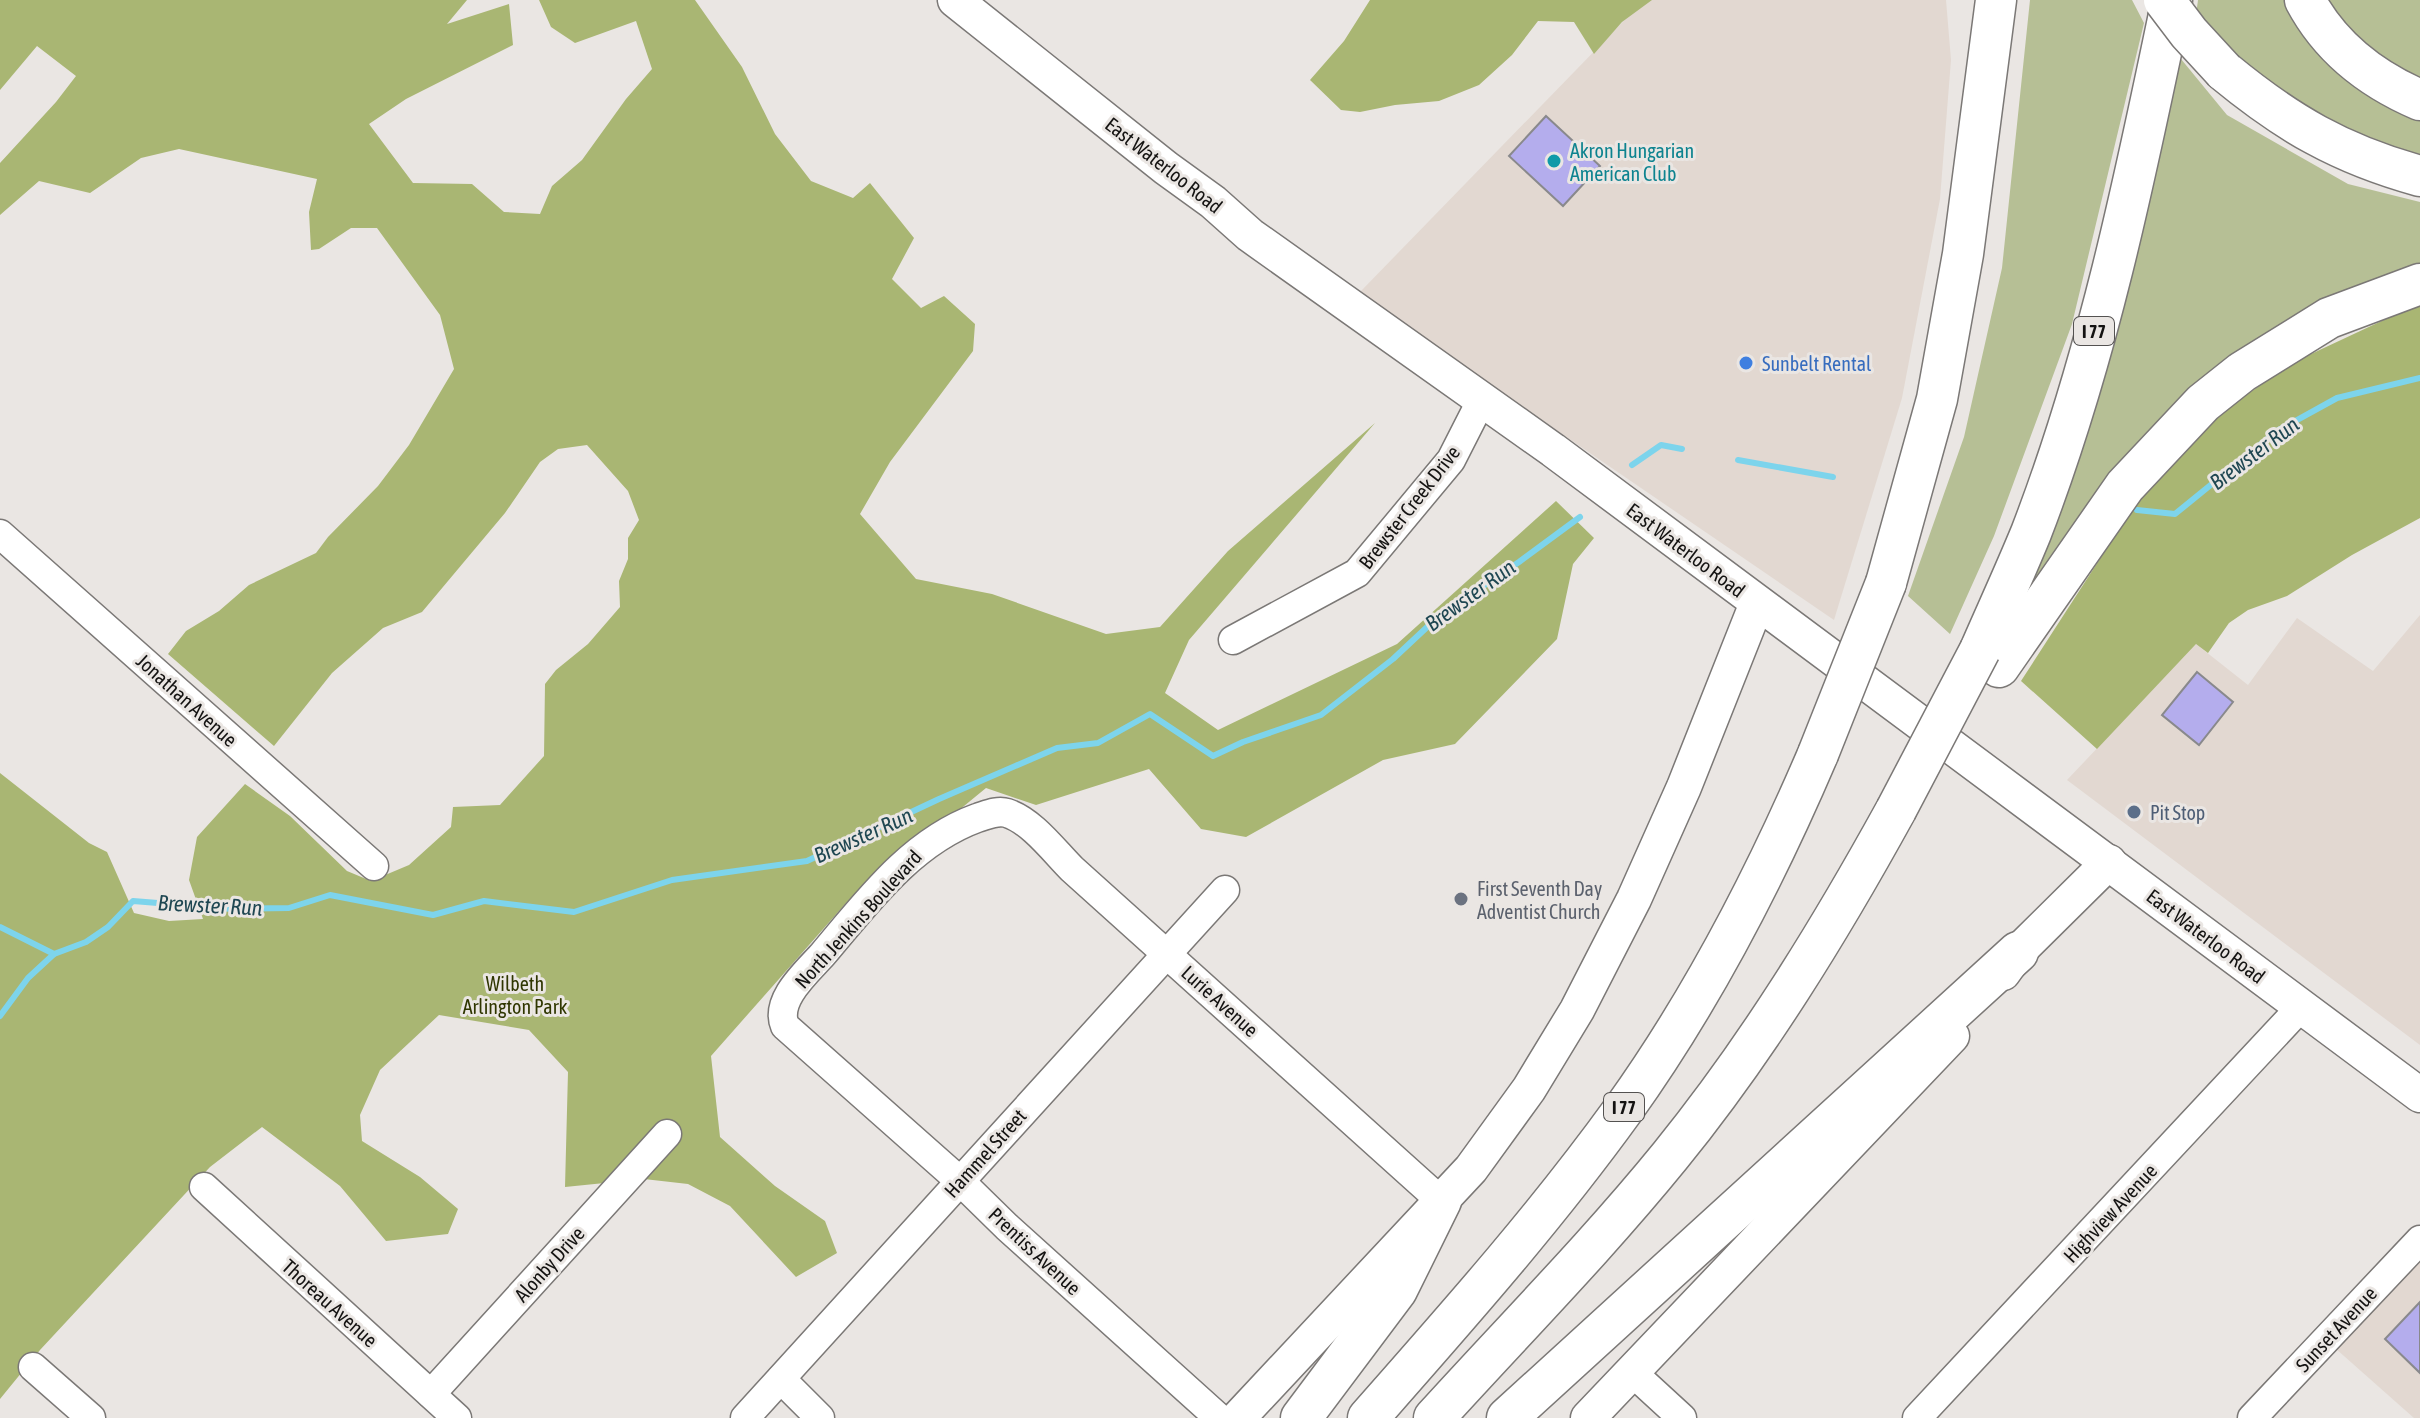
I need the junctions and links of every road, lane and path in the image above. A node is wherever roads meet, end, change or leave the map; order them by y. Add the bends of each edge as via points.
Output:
1 (955, 0) edge
2 (1968, 0) edge
3 (1996, 0) edge
4 (2164, 0) edge
5 (2172, 0) edge
6 (2305, 0) edge
7 (2420, 100) edge
8 (1983, 111) junction
9 (2420, 176) edge
10 (2420, 284) edge
11 (1481, 401) junction
12 (0, 534) edge
13 (1757, 603) junction
14 (1233, 640) dead end
15 (1989, 658) junction
16 (993, 813) joint
17 (2109, 862) junction
18 (374, 866) dead end
19 (1225, 890) dead end
20 (2018, 952) junction
21 (1166, 953) junction
22 (2301, 1007) junction
23 (782, 1019) joint
24 (2420, 1095) edge
25 (667, 1134) dead end
26 (960, 1181) junction
27 (204, 1187) dead end
28 (1441, 1201) junction
29 (2420, 1240) edge
30 (33, 1367) dead end
31 (1633, 1373) junction
32 (781, 1379) junction
33 (431, 1394) junction
34 (91, 1418) edge
35 (457, 1418) edge
36 (745, 1418) edge
37 (820, 1418) edge
38 (1219, 1418) edge
39 (1238, 1418) edge
40 (1301, 1418) edge
41 (1368, 1418) edge
42 (1434, 1418) edge
43 (1507, 1418) edge
44 (1588, 1418) edge
45 (1682, 1418) edge
46 (1917, 1418) edge
47 (2252, 1418) edge

1 - 11 main road, East Waterloo Road via 1250,235
2 - 8 highway
3 - 8 highway, I 77
4 - 9 highway, bridge via 2224,71 2290,122 2331,145
5 - 15 highway, I 77 via 2082,377
6 - 7 highway via 2343,52
8 - 41 highway, I 77, bridge via 1937,399 1886,583 1797,805 1740,919 1631,1098 1506,1261
10 - 15 highway via 2329,318 2203,403 2125,486
11 - 13 main road, East Waterloo Road
11 - 14 street, Brewster Creek Drive via 1451,460 1357,573
12 - 18 street, Jonathan Avenue
13 - 17 main road, East Waterloo Road
13 - 28 main road via 1684,787 1577,1010 1503,1128
15 - 42 highway via 1901,814 1737,1066 1610,1227
16 - 21 street, Lurie Avenue via 1008,814 1034,831
16 - 23 street, North Jenkins Boulevard via 956,826 895,873 794,988
17 - 20 main road
17 - 22 main road, East Waterloo Road
19 - 21 street, Hammel Street
20 - 31 main road via 1977,1009
20 - 43 highway
21 - 26 street, Hammel Street
21 - 28 street, Lurie Avenue
22 - 24 main road, East Waterloo Road
22 - 46 street, Highview Avenue
23 - 26 street, Prentiss Avenue
25 - 33 street, Alonby Drive
26 - 32 street, Hammel Street
26 - 38 street, Prentiss Avenue
27 - 33 street, Thoreau Avenue
28 - 39 main road
28 - 40 highway via 1397,1290
29 - 47 street, Sunset Avenue
30 - 34 street
31 - 44 main road
31 - 45 street
32 - 36 street, Hammel Street
32 - 37 street
33 - 35 street, Thoreau Avenue

